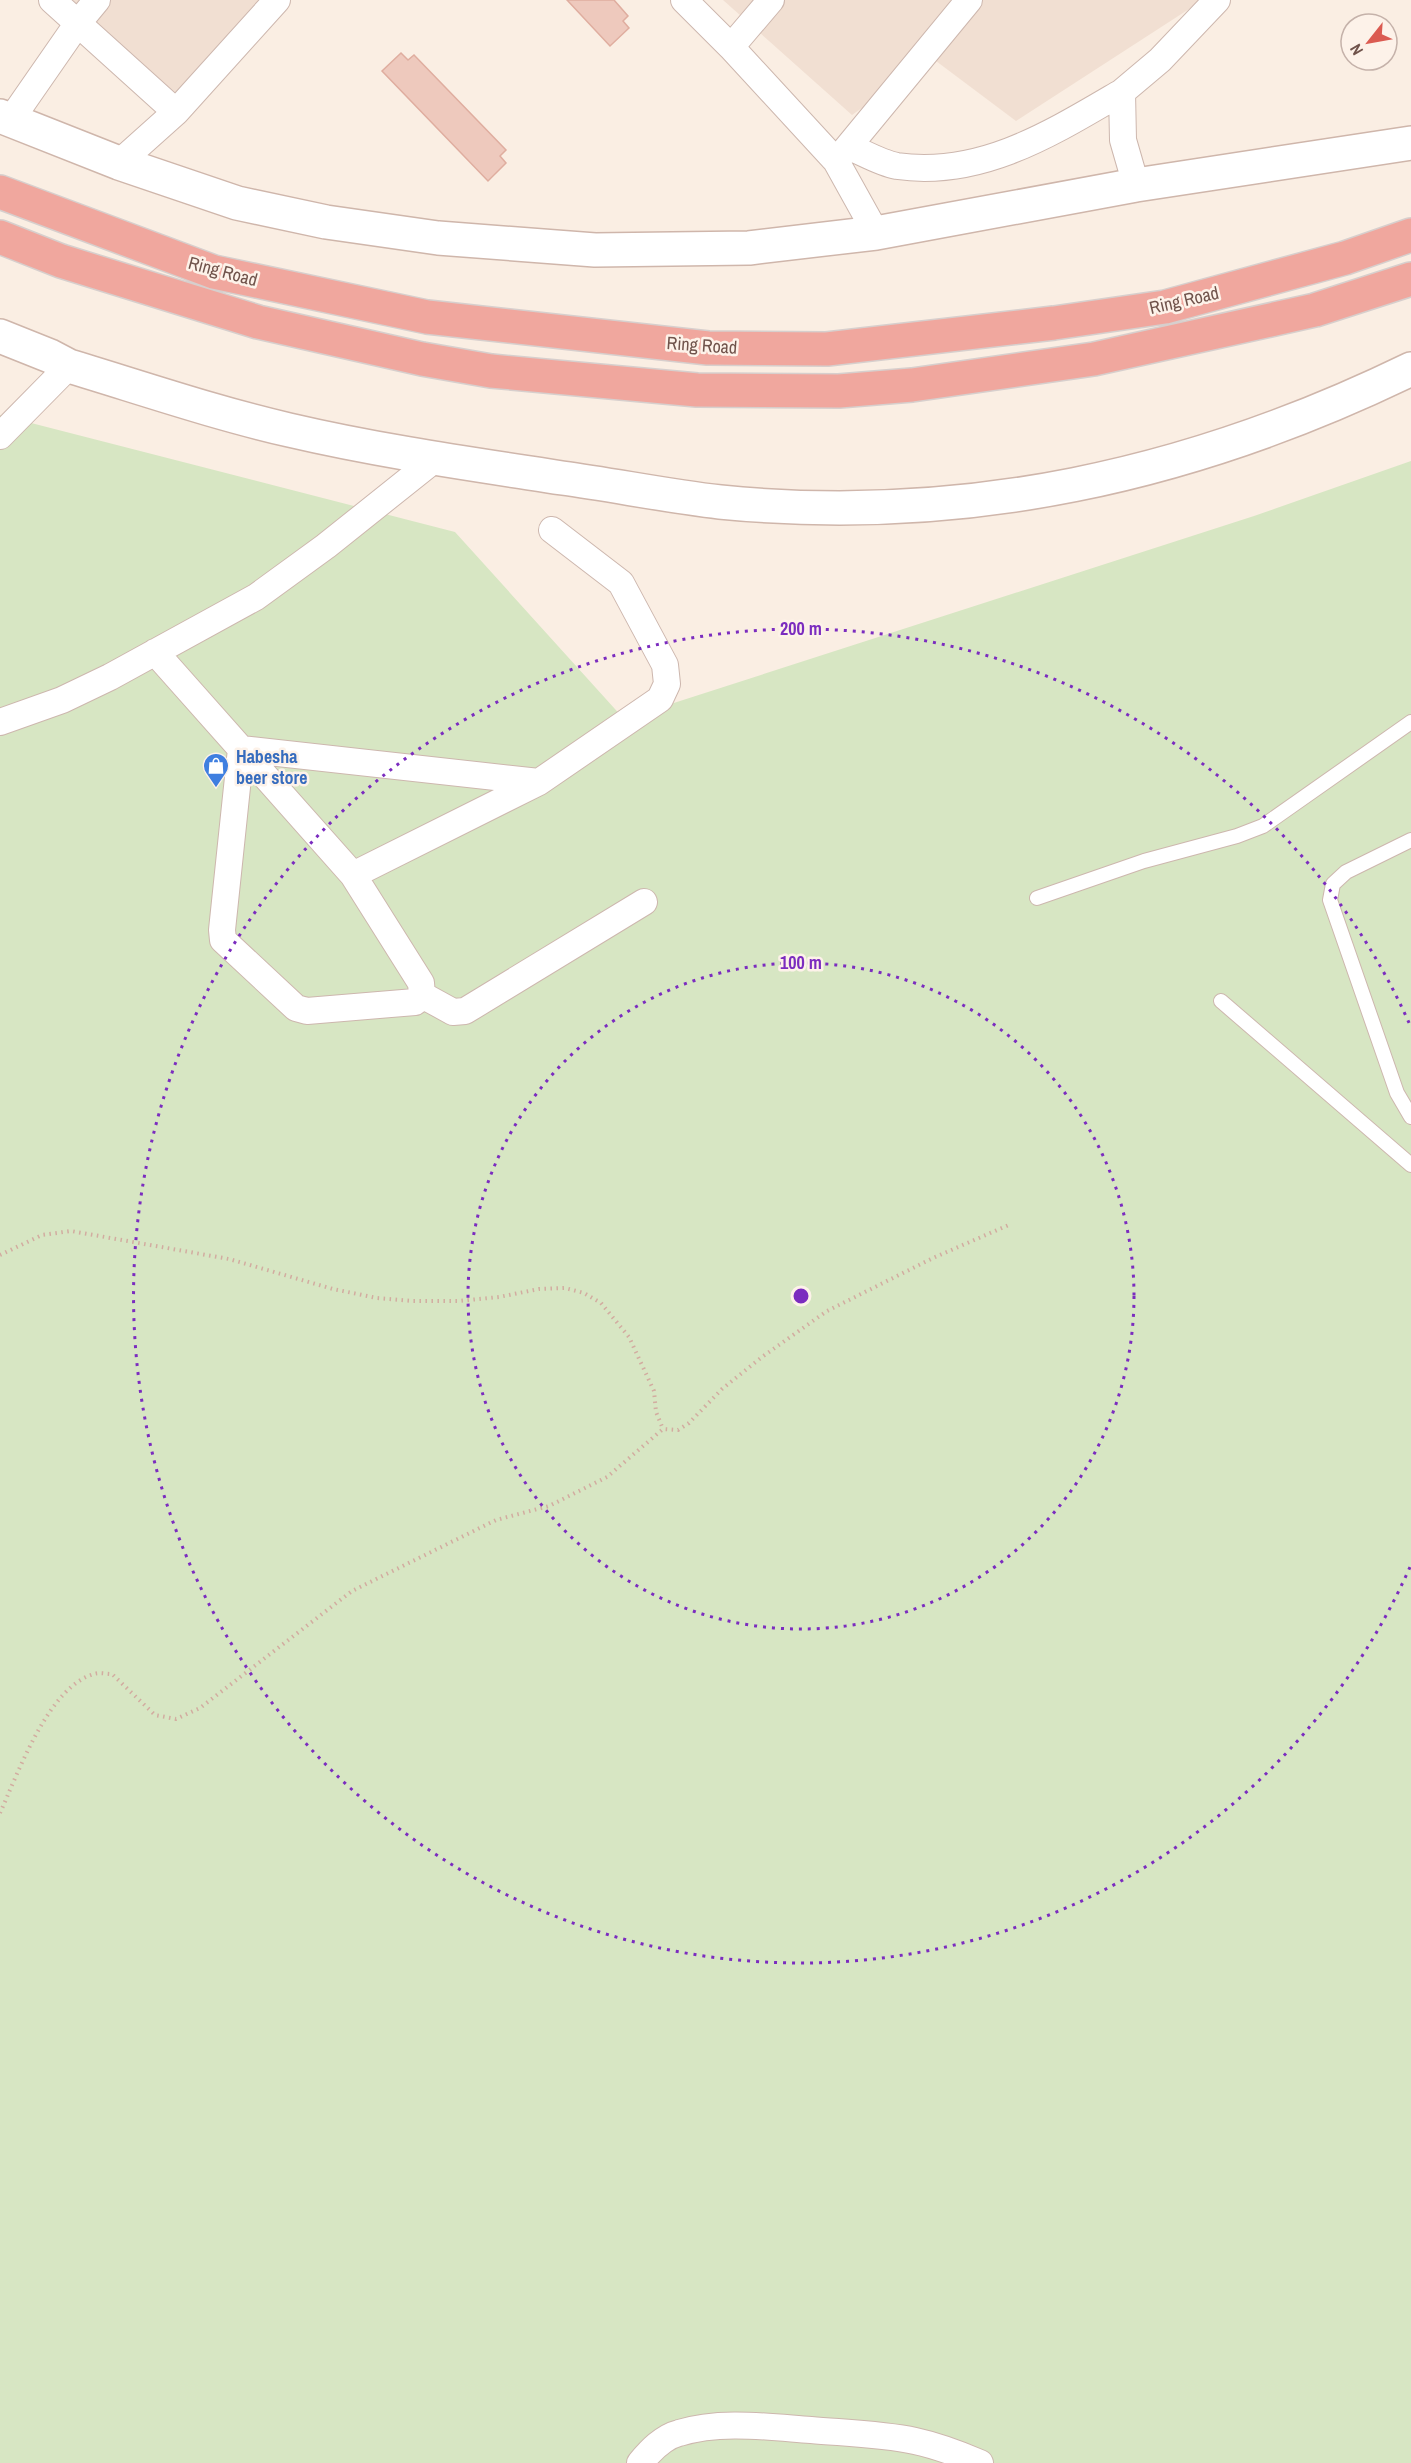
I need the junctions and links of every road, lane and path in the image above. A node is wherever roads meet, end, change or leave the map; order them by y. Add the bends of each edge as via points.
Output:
1 (51, 0) edge
2 (97, 0) edge
3 (277, 0) edge
4 (684, 0) edge
5 (771, 0) edge
6 (969, 0) edge
7 (1217, 0) edge
8 (78, 23) junction
9 (732, 47) junction
10 (1122, 92) junction
11 (176, 112) junction
12 (5, 119) edge
13 (1411, 142) edge
14 (843, 154) junction
15 (118, 163) junction
16 (1136, 185) junction
17 (0, 192) edge
18 (876, 233) junction
19 (1411, 235) edge
20 (0, 237) edge
21 (1411, 279) edge
22 (0, 336) edge
23 (69, 366) junction
24 (1411, 369) edge
25 (0, 436) edge
26 (435, 459) junction
27 (552, 530) dead end
28 (155, 652) junction
29 (0, 722) edge
30 (1411, 722) edge
31 (241, 749) junction
32 (539, 782) junction
33 (1411, 840) edge
34 (353, 875) junction
35 (1037, 898) dead end
36 (644, 902) dead end
37 (422, 995) junction
38 (1221, 1001) dead end
39 (1411, 1117) edge
40 (1411, 1165) edge
41 (1011, 1224) dead end
42 (0, 1255) edge
43 (663, 1429) junction
44 (0, 1813) edge
45 (640, 2463) edge
46 (980, 2463) edge

1 - 8 street
2 - 8 street
3 - 11 street
4 - 9 street
5 - 9 street
6 - 14 street
7 - 10 street via 1160,60
8 - 11 street
8 - 12 street
9 - 14 street
10 - 14 street via 1047,136 970,163 934,169 894,166
10 - 16 street via 1124,140
11 - 15 street
12 - 15 main road
13 - 16 main road
14 - 18 street
15 - 18 main road via 237,203 326,222 492,243 595,250 749,248
16 - 18 main road
17 - 19 highway, Ring Road via 214,272 427,317 708,348 827,349 1165,307 1346,258
20 - 21 highway, Ring Road via 61,261 258,322 411,357 490,371 697,390 840,391 912,385 1094,359 1314,310
22 - 23 main road
23 - 25 street
23 - 26 main road via 288,430
24 - 26 main road via 1314,414 1182,459 1078,485 971,501 853,508 720,502
26 - 28 street via 256,597
27 - 32 street via 621,583 665,665 667,684 660,699
28 - 29 street via 62,700
28 - 31 street
30 - 35 lane via 1263,826
31 - 32 street
31 - 34 street
31 - 37 street via 223,940 297,1008 307,1011 415,1002
32 - 34 street
33 - 39 lane via 1346,872 1333,884 1330,900 1397,1093
34 - 37 street via 421,982
36 - 37 street via 465,1011 453,1012
38 - 40 lane
41 - 43 path via 826,1311 722,1389 689,1423 678,1430
42 - 43 path via 42,1235 71,1232 229,1259 377,1298 459,1300 565,1288 601,1303 628,1337 654,1391
43 - 44 path via 608,1477 549,1506 496,1520 351,1591 200,1708 176,1719 155,1715 112,1674 96,1673 82,1678 44,1718
45 - 46 street via 652,2449 677,2433 753,2426 914,2440

